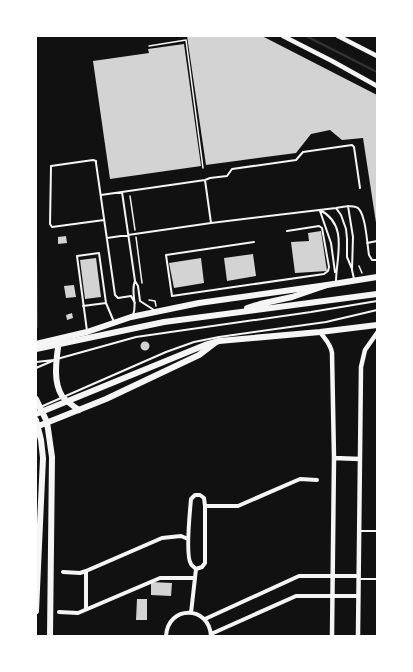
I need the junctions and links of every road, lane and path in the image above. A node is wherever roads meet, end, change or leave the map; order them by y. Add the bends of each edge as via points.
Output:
1 (283, 36) edge
2 (338, 36) edge
3 (149, 46) dead end
4 (377, 56) edge
5 (377, 86) edge
6 (203, 168) dead end
7 (205, 180) junction
8 (360, 188) dead end
9 (130, 191) junction
10 (122, 192) junction
11 (101, 195) junction
12 (348, 206) junction
13 (336, 208) junction
14 (319, 210) junction
15 (104, 220) junction
16 (211, 223) junction
17 (287, 231) dead end
18 (136, 234) junction
19 (128, 235) junction
20 (107, 238) junction
21 (377, 241) edge
22 (254, 242) dead end
23 (367, 243) junction
24 (377, 260) edge
25 (352, 270) junction
26 (336, 274) junction
27 (377, 276) edge
28 (354, 280) junction
29 (134, 281) junction
30 (336, 283) junction
31 (327, 285) junction
32 (143, 287) dead end
33 (377, 294) edge
34 (145, 298) dead end
35 (377, 301) edge
36 (135, 302) junction
37 (106, 303) junction
38 (83, 306) junction
39 (377, 310) edge
40 (157, 311) junction
41 (236, 312) junction
42 (131, 317) junction
43 (115, 323) junction
44 (377, 325) edge
45 (87, 332) junction
46 (320, 332) junction
47 (377, 333) edge
48 (59, 340) junction
49 (216, 342) junction
50 (36, 344) edge
51 (36, 349) edge
52 (57, 359) junction
53 (36, 362) edge
54 (36, 368) edge
55 (64, 397) junction
56 (36, 399) edge
57 (38, 408) edge
58 (79, 410) junction
59 (36, 414) edge
60 (47, 422) junction
61 (37, 424) edge
62 (36, 450) edge
63 (42, 458) junction
64 (334, 458) junction
65 (360, 459) junction
66 (317, 480) dead end
67 (205, 506) junction
68 (38, 522) edge
69 (358, 531) junction
70 (377, 531) edge
71 (188, 539) junction
72 (196, 568) junction
73 (86, 571) junction
74 (63, 572) dead end
75 (332, 576) junction
76 (194, 578) junction
77 (358, 578) junction
78 (377, 579) edge
79 (332, 596) junction
80 (358, 596) junction
81 (86, 609) junction
82 (36, 611) edge
83 (59, 612) dead end
84 (191, 613) junction
85 (204, 620) junction
86 (211, 635) edge
87 (50, 636) edge
88 (166, 636) edge
89 (332, 636) edge
90 (358, 636) edge

1 - 5 street
2 - 4 street
3 - 6 path via 186,40
7 - 8 lane via 227,176 232,169 296,160 303,152 352,145
7 - 9 lane
7 - 16 lane
9 - 10 lane
9 - 18 path
10 - 11 lane
10 - 19 lane
11 - 15 lane
11 - 15 lane via 94,160 51,166 50,224 53,227
12 - 13 lane
12 - 23 lane via 362,212
12 - 25 lane via 353,237
13 - 14 lane
13 - 25 lane via 346,229 347,257
14 - 16 lane
14 - 26 lane via 331,244
14 - 26 lane via 327,214 336,227 339,244
15 - 20 lane
16 - 18 lane
17 - 22 lane via 319,226 322,228 328,271 324,274 172,296 166,255
18 - 19 lane
18 - 32 path
19 - 20 lane
19 - 29 lane
20 - 36 lane via 115,294 118,298 131,296
21 - 23 lane
23 - 24 lane via 370,258
25 - 28 lane
26 - 30 lane
27 - 28 main road
28 - 30 main road
29 - 36 lane via 132,286
29 - 40 lane via 138,286 140,301
30 - 31 main road
31 - 40 main road via 222,299
31 - 41 main road
33 - 41 main road
34 - 40 path via 155,301
35 - 52 lane via 136,337
36 - 42 lane via 135,310
37 - 38 lane
37 - 38 lane via 99,253 77,256
37 - 43 lane
38 - 45 lane
39 - 55 lane via 319,323 200,341 166,352
40 - 42 main road
41 - 51 main road via 164,322
42 - 43 main road
43 - 45 main road
44 - 46 main road
45 - 48 main road
46 - 49 main road
46 - 64 street via 332,348
47 - 65 street via 362,357
48 - 50 main road
48 - 52 main road
49 - 58 main road via 199,355
49 - 59 main road via 198,347
52 - 53 lane
52 - 54 lane
52 - 55 main road via 56,378
55 - 57 lane
55 - 58 main road
56 - 57 main road
57 - 60 main road
58 - 60 main road
60 - 61 main road
60 - 87 main road via 52,457
61 - 63 main road
62 - 63 main road
63 - 68 main road
64 - 65 street
64 - 75 street
65 - 69 street
66 - 67 street via 300,479 238,506
67 - 71 street via 204,498 200,495 195,495 191,499
67 - 72 street via 205,563 202,567
68 - 82 main road
69 - 70 lane
69 - 77 street
71 - 72 street via 189,559 191,565
71 - 73 street via 181,536 162,538
72 - 76 street
73 - 74 street
73 - 81 street
75 - 77 street
75 - 79 street
75 - 85 street via 299,576
76 - 81 street via 160,578
76 - 84 street
77 - 78 lane
77 - 80 street
79 - 80 street
79 - 86 street via 296,596
79 - 89 street
80 - 90 street
81 - 83 street via 78,613
84 - 85 street
84 - 88 street via 184,613 172,619
85 - 86 street via 210,628

